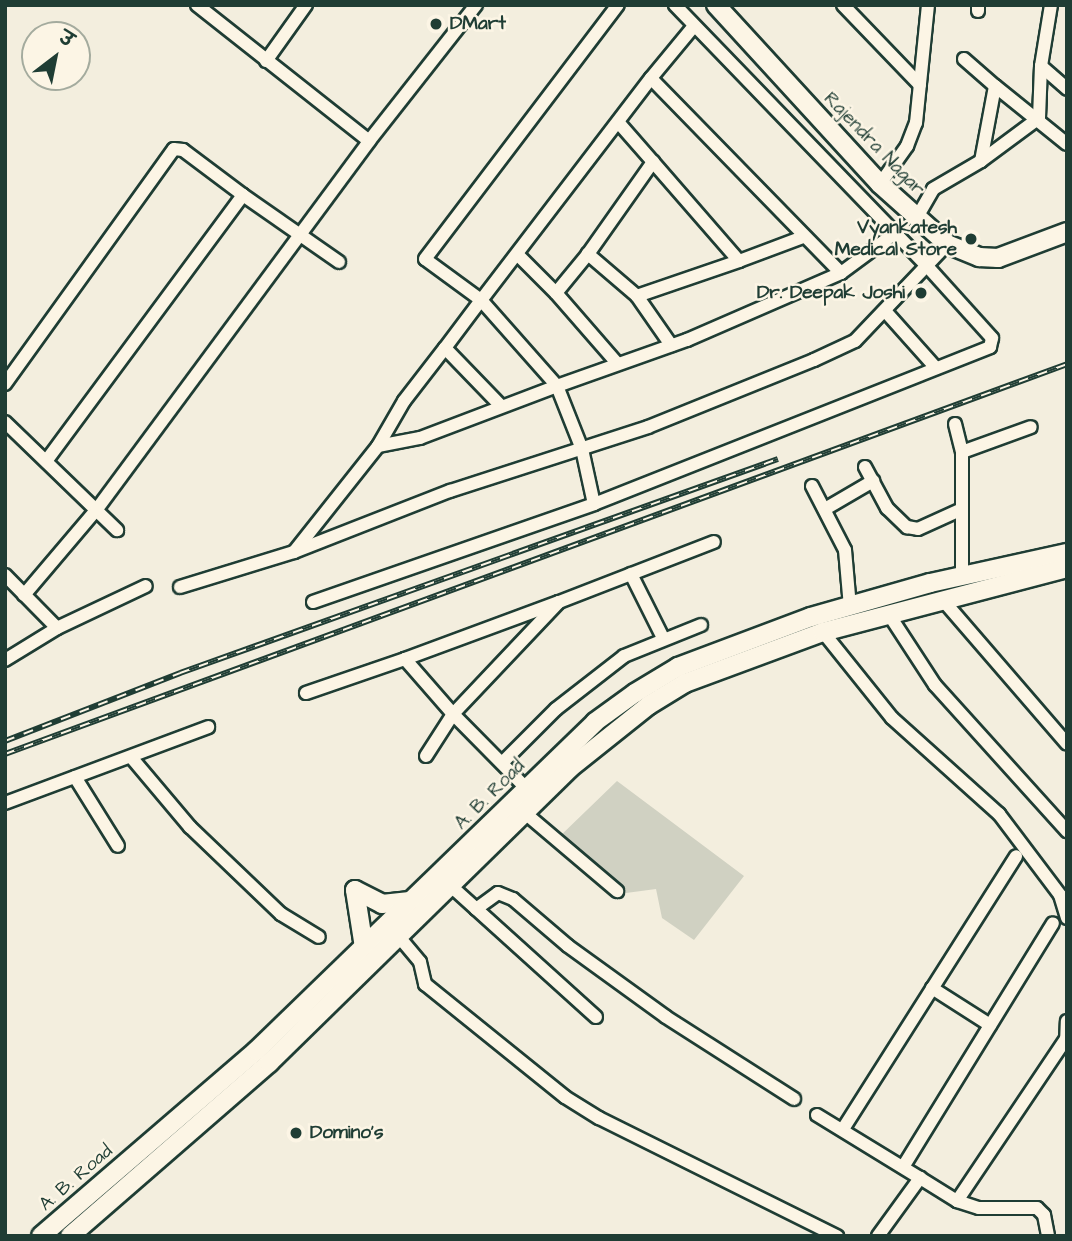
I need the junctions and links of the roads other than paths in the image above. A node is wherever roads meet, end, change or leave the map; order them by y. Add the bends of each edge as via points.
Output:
1 (197, 5) edge
2 (306, 5) edge
3 (476, 5) edge
4 (618, 5) edge
5 (675, 5) edge
6 (716, 5) edge
7 (843, 5) edge
8 (917, 5) edge
9 (1051, 5) edge
10 (928, 10) edge
11 (694, 26) junction
12 (964, 59) dead end
13 (265, 61) junction
14 (1041, 65) junction
15 (651, 78) junction
16 (920, 85) junction
17 (995, 86) junction
18 (1067, 89) edge
19 (1039, 118) junction
20 (618, 122) junction
21 (369, 141) junction
22 (1067, 144) edge
23 (981, 161) junction
24 (653, 162) junction
25 (880, 184) junction
26 (243, 195) junction
27 (916, 219) junction
28 (1067, 232) edge
29 (895, 233) junction
30 (300, 237) junction
31 (803, 237) junction
32 (947, 244) junction
33 (588, 254) junction
34 (518, 255) junction
35 (739, 261) junction
36 (339, 262) dead end
37 (927, 266) junction
38 (841, 273) junction
39 (556, 293) junction
40 (637, 296) junction
41 (481, 300) junction
42 (886, 312) junction
43 (671, 345) junction
44 (445, 348) junction
45 (616, 362) junction
46 (936, 368) junction
47 (5, 384) edge
48 (557, 386) junction
49 (501, 406) junction
50 (5, 422) edge
51 (955, 424) dead end
52 (1031, 428) dead end
53 (378, 446) junction
54 (582, 449) junction
55 (962, 452) junction
56 (46, 461) junction
57 (864, 467) dead end
58 (873, 481) junction
59 (812, 486) dead end
60 (594, 504) junction
61 (97, 509) junction
62 (825, 509) junction
63 (960, 510) junction
64 (117, 530) dead end
65 (714, 542) dead end
66 (294, 552) junction
67 (1067, 553) edge
68 (1067, 568) edge
69 (631, 574) junction
70 (5, 575) edge
71 (962, 576) junction
72 (146, 586) dead end
73 (180, 587) dead end
74 (24, 594) junction
75 (943, 599) junction
76 (313, 602) dead end
77 (559, 602) junction
78 (850, 607) junction
79 (888, 613) junction
80 (701, 625) dead end
81 (57, 628) junction
82 (823, 632) junction
83 (663, 638) junction
84 (405, 659) junction
85 (5, 660) edge
86 (306, 693) dead end
87 (453, 713) junction
88 (208, 727) dead end
89 (1067, 744) edge
90 (426, 756) dead end
91 (131, 757) junction
92 (502, 763) junction
93 (75, 777) junction
94 (526, 788) junction
95 (5, 803) edge
96 (525, 813) junction
97 (1067, 831) edge
98 (118, 846) dead end
99 (1016, 856) dead end
100 (452, 887) junction
101 (617, 891) dead end
102 (411, 901) junction
103 (476, 909) junction
104 (424, 914) junction
105 (1067, 918) edge
106 (1053, 923) dead end
107 (387, 924) junction
108 (319, 937) dead end
109 (400, 938) junction
110 (362, 951) junction
111 (374, 964) junction
112 (932, 988) junction
113 (596, 1017) dead end
114 (1067, 1021) edge
115 (990, 1025) junction
116 (1066, 1039) edge
117 (1067, 1053) edge
118 (794, 1099) dead end
119 (817, 1115) dead end
120 (843, 1129) junction
121 (902, 1167) junction
122 (920, 1178) junction
123 (957, 1201) junction
124 (41, 1236) edge
125 (70, 1236) edge
126 (837, 1236) edge
127 (878, 1236) edge
128 (1048, 1236) edge

1 - 13 street
2 - 13 street
3 - 21 street
4 - 41 street via 425,259
5 - 11 street
6 - 25 main road, Rajendra Nagar
7 - 16 street
8 - 10 street
9 - 14 street
10 - 16 street
11 - 15 street
11 - 29 street
12 - 17 street
13 - 21 street
14 - 18 street
14 - 19 street
15 - 20 street
15 - 31 street
16 - 25 street via 912,134
17 - 19 street
17 - 23 street
19 - 22 street
19 - 23 street
20 - 24 street
20 - 34 street
21 - 30 street
23 - 27 street via 933,188
24 - 33 street
24 - 35 street
25 - 27 main road, Rajendra Nagar
26 - 30 street
26 - 47 street via 183,150 174,149
26 - 56 street
27 - 32 main road, Rajendra Nagar
28 - 32 main road, Rajendra Nagar via 998,258 979,257
29 - 37 street
29 - 38 street
30 - 36 street
30 - 61 street
31 - 35 street
31 - 38 street
32 - 37 street
33 - 39 street
33 - 40 street
34 - 39 street
34 - 41 street
35 - 40 street
37 - 42 street
37 - 46 street via 992,342 986,350
38 - 43 street
39 - 45 street
40 - 43 street
41 - 44 street
41 - 48 street
42 - 46 street
42 - 54 street via 855,341 814,360
43 - 45 street
44 - 49 street
44 - 53 street via 404,401
45 - 48 street
46 - 60 street
48 - 49 street
48 - 54 street
49 - 53 street via 419,438
50 - 56 street
51 - 55 street
52 - 55 street
53 - 66 street
54 - 60 street
54 - 66 street via 450,491
55 - 63 street
56 - 61 street
57 - 58 street
58 - 62 street
58 - 63 street via 887,509 908,527 918,529
59 - 62 street
60 - 76 street
61 - 64 street
61 - 74 street
62 - 78 street via 845,550
63 - 71 street
65 - 69 street
66 - 73 street
67 - 71 main road, A. B. Road
68 - 75 main road, A. B. Road
69 - 77 street
69 - 83 street
70 - 74 street
71 - 78 main road, A. B. Road
72 - 81 street
74 - 81 street
75 - 79 main road, A. B. Road
75 - 89 street
77 - 84 street
77 - 87 street
78 - 94 main road, A. B. Road via 678,667 595,722
79 - 82 main road, A. B. Road
79 - 97 street via 935,685
80 - 83 street
81 - 85 street
82 - 96 main road, A. B. Road via 685,683 649,705 570,768
82 - 105 street via 892,718 999,814 1060,895
83 - 92 street via 624,656 556,709
84 - 86 street
84 - 87 street
87 - 90 street
87 - 92 street
88 - 91 street
91 - 93 street
91 - 108 street via 190,827 281,914
92 - 94 street
93 - 95 street
93 - 98 street
94 - 102 main road, A. B. Road
96 - 100 main road, A. B. Road
96 - 101 street
99 - 112 street
100 - 103 street
100 - 104 main road, A. B. Road
102 - 104 main road
102 - 107 main road, A. B. Road
102 - 110 main road via 382,904 355,890 362,919
103 - 113 street
103 - 118 street via 498,893 513,899 568,946 666,1017
104 - 109 main road, A. B. Road
106 - 115 street
107 - 109 main road
107 - 110 main road, A. B. Road
109 - 111 main road, A. B. Road
109 - 126 street via 420,962 425,984 565,1097 598,1118
110 - 111 main road
110 - 124 main road, A. B. Road via 257,1051
111 - 125 main road, A. B. Road via 269,1063
112 - 115 street
112 - 120 street
114 - 116 street
115 - 121 street
116 - 117 street
116 - 123 street
119 - 120 street
120 - 121 street
121 - 122 street
122 - 123 street
122 - 127 street
123 - 128 street via 979,1208 1037,1208 1044,1215

